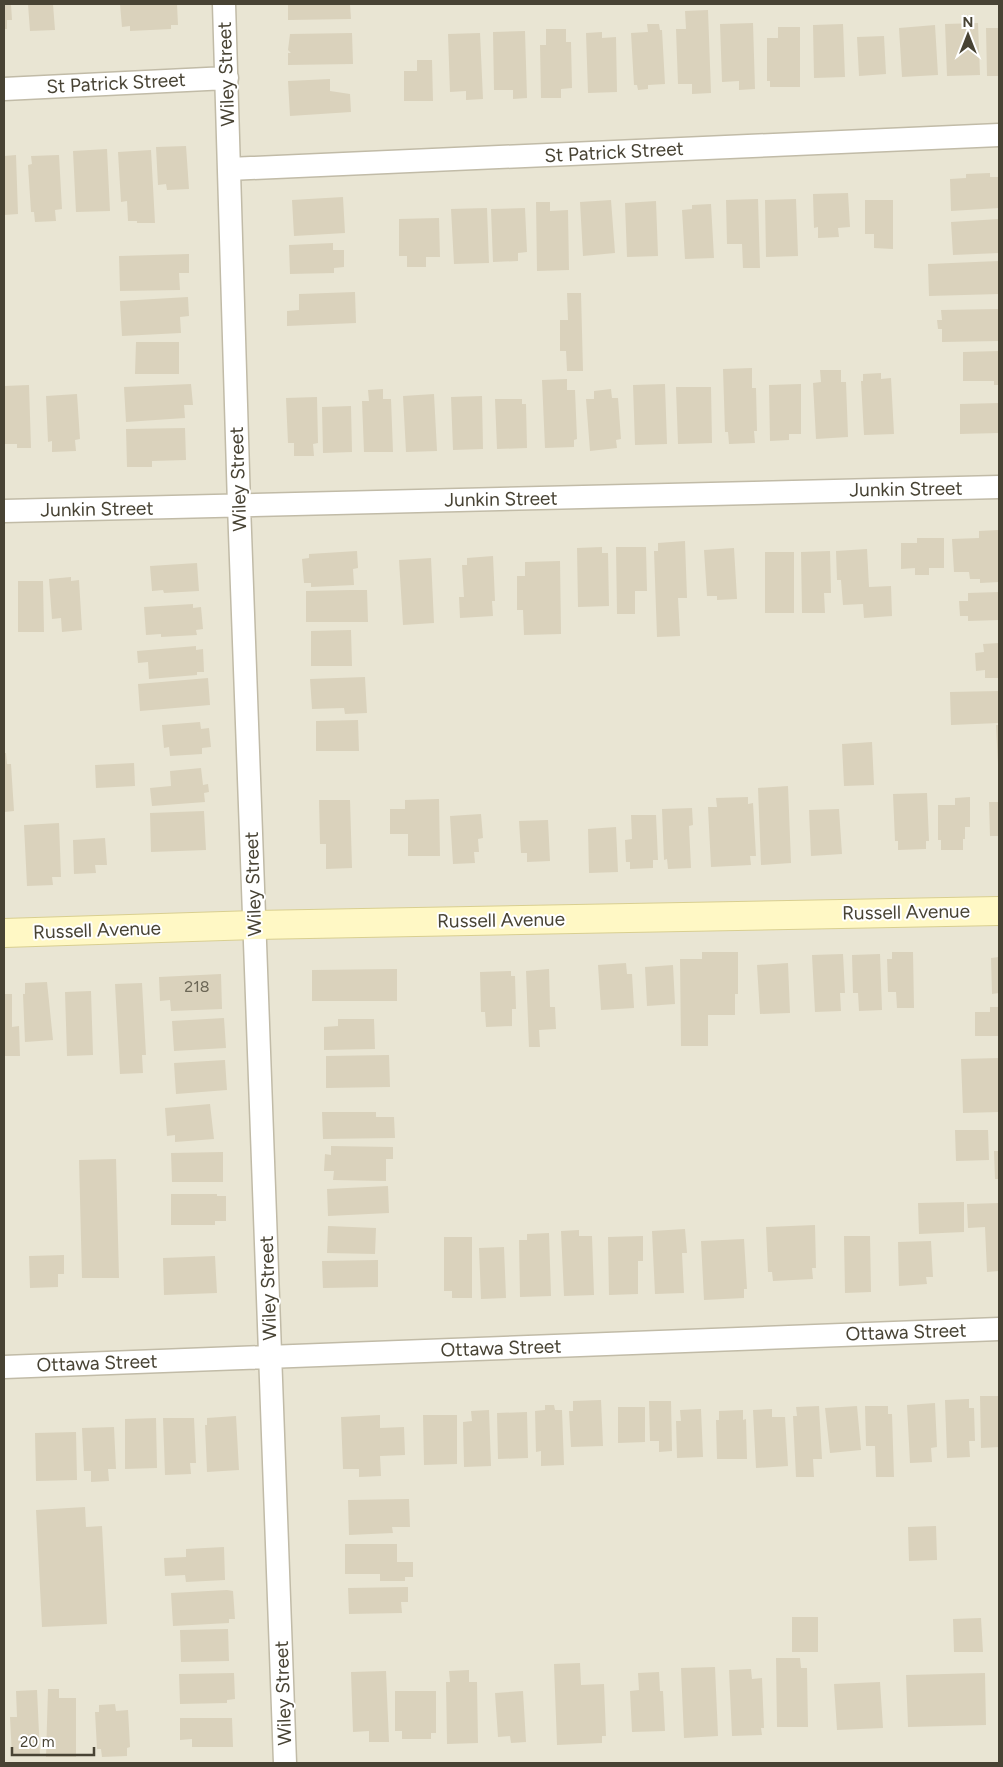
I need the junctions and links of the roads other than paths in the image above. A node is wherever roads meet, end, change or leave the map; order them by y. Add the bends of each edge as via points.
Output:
1 (224, 4) edge
2 (227, 78) junction
3 (4, 89) edge
4 (999, 135) edge
5 (229, 169) junction
6 (999, 487) edge
7 (239, 505) junction
8 (4, 511) edge
9 (999, 911) edge
10 (255, 925) junction
11 (4, 933) edge
12 (999, 1329) edge
13 (271, 1356) junction
14 (4, 1367) edge
15 (285, 1763) edge

1 - 2 street, Wiley Street
2 - 3 street, St Patrick Street
2 - 5 street, Wiley Street
4 - 5 street, St Patrick Street
5 - 7 street, Wiley Street
6 - 7 street, Junkin Street
7 - 8 street, Junkin Street
7 - 10 street, Wiley Street
9 - 10 street, Russell Avenue
10 - 11 street, Russell Avenue
10 - 13 street, Wiley Street
12 - 13 street, Ottawa Street
13 - 14 street, Ottawa Street
13 - 15 street, Wiley Street

